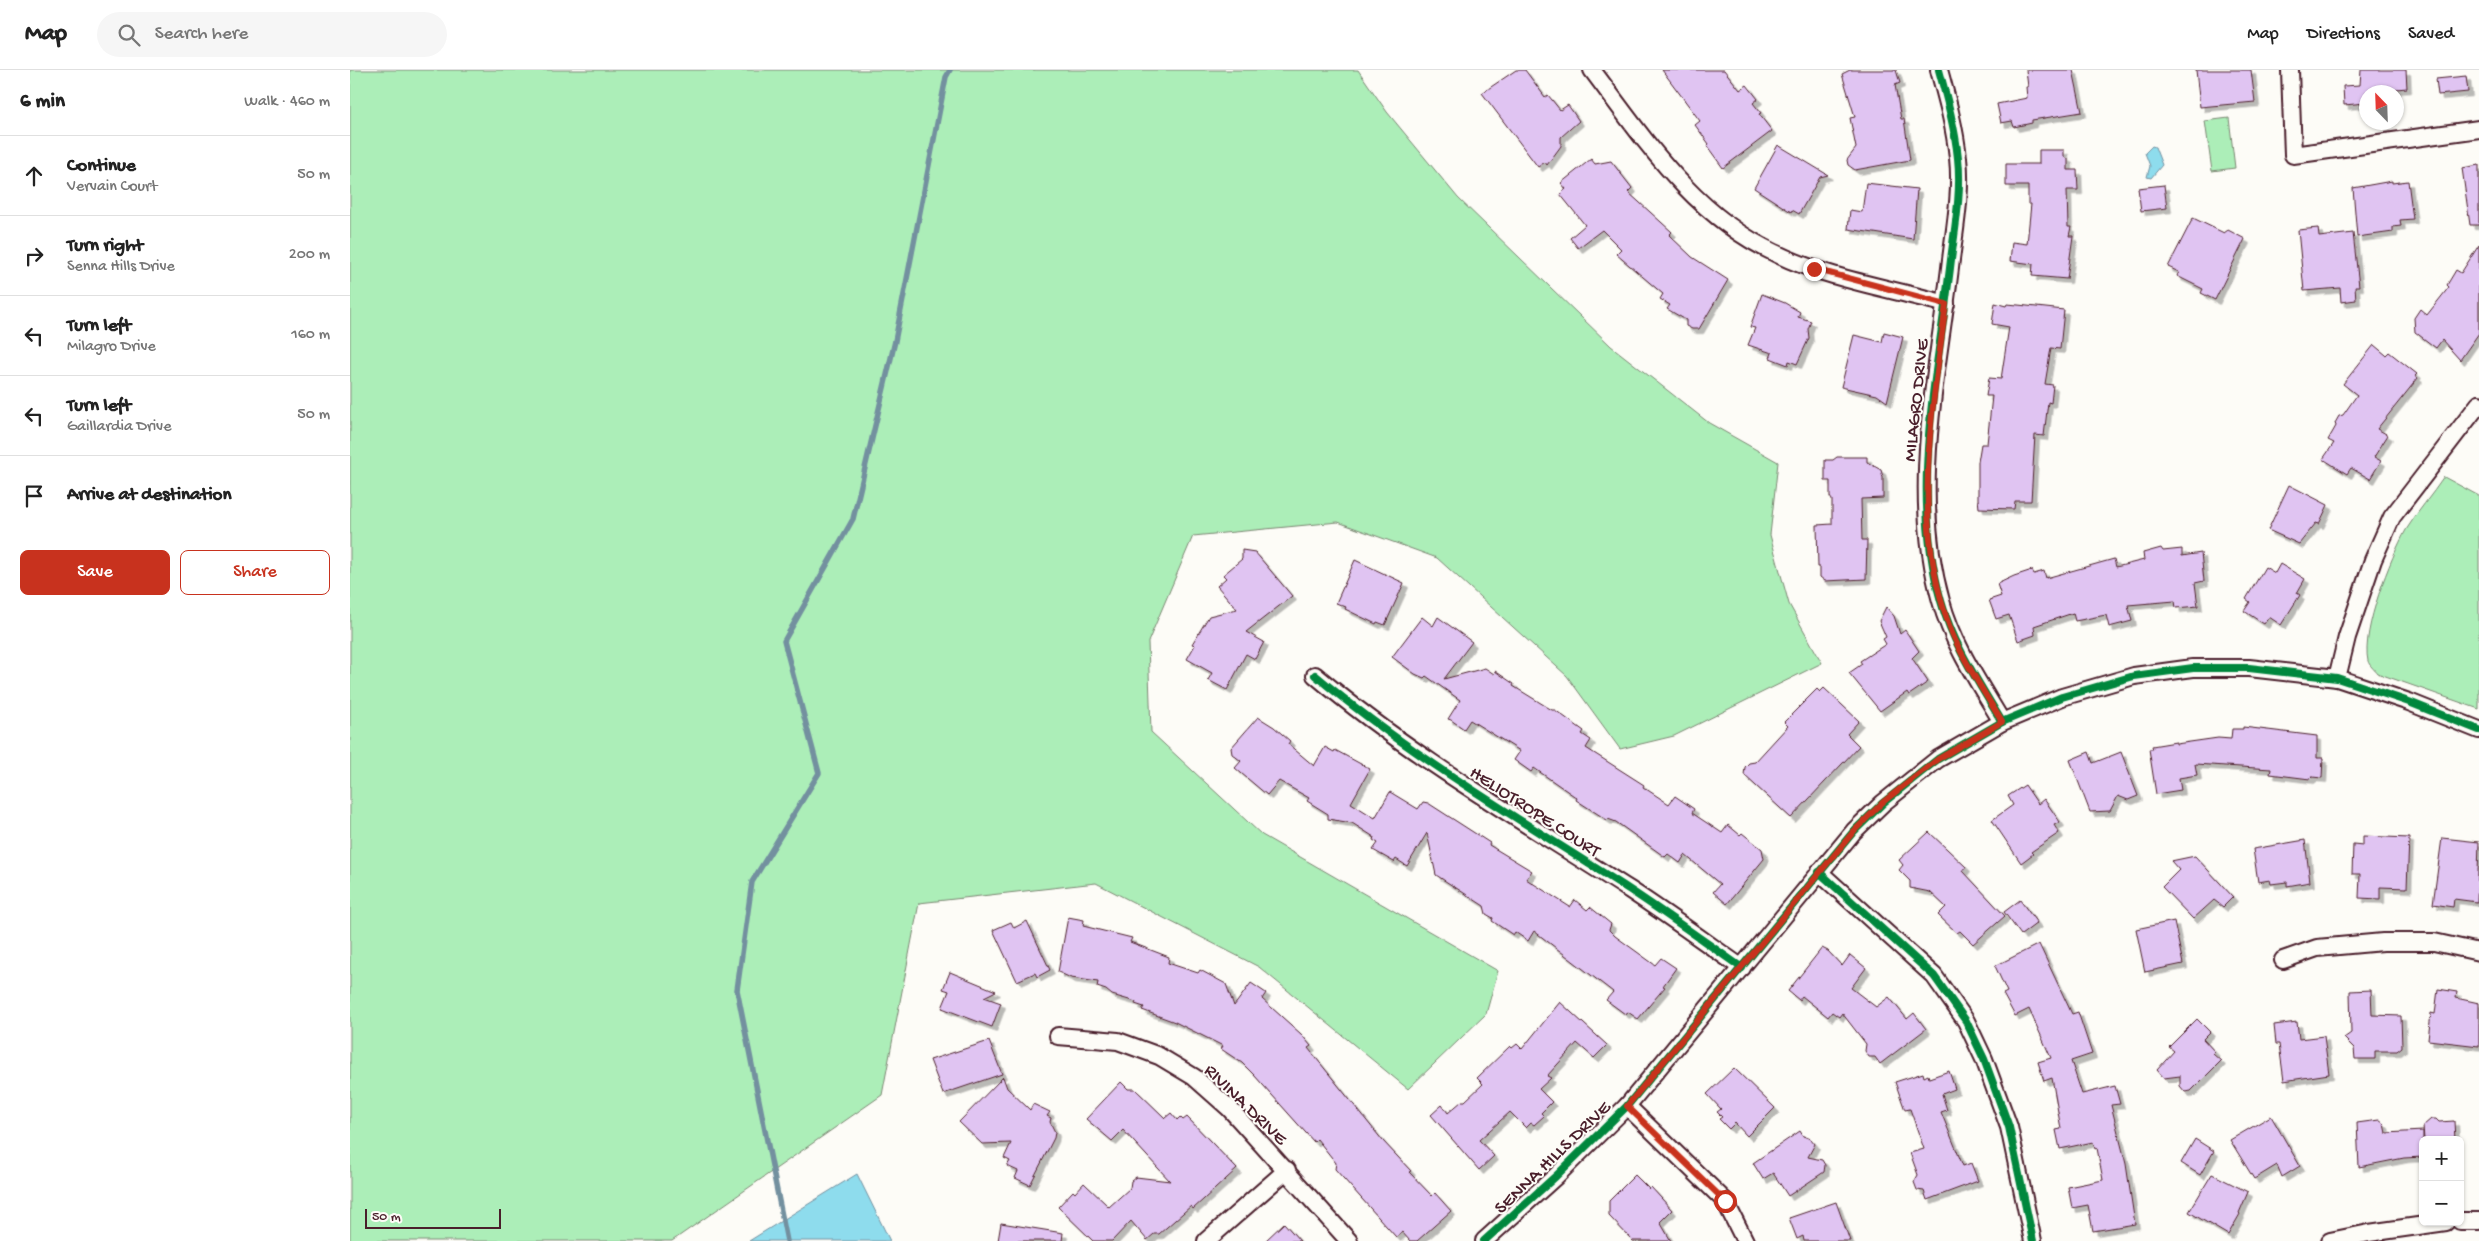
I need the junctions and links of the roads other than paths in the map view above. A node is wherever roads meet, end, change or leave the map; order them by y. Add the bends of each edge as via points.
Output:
1 (1592, 70) edge
2 (1939, 70) edge
3 (2290, 70) edge
4 (2479, 129) edge
5 (1946, 304) junction
6 (2479, 404) edge
7 (1315, 674) dead end
8 (2337, 678) junction
9 (2002, 722) junction
10 (2479, 730) edge
11 (1819, 872) junction
12 (2479, 952) edge
13 (2283, 960) dead end
14 (1742, 968) junction
15 (1058, 1036) dead end
16 (1627, 1106) junction
17 (1286, 1170) junction
18 (2464, 1221) edge
19 (2479, 1221) edge
20 (2419, 1226) edge
21 (1206, 1241) edge
22 (1349, 1241) edge
23 (1484, 1241) edge
24 (1745, 1241) edge
25 (2033, 1241) edge
26 (2330, 1241) edge

1 - 5 street via 1670,174 1700,204 1738,233 1775,254 1814,269
2 - 5 street, MILAGRO DRIVE via 1950,110 1958,160 1957,206
3 - 4 street via 2293,155
5 - 9 street, MILAGRO DRIVE via 1928,443 1926,484 1931,550 1941,601 1953,635
6 - 8 street via 2392,516 2347,636
7 - 14 street, HELIOTROPE COURT via 1360,713 1632,891
8 - 9 street, SENNA HILLS DRIVE via 2249,668 2194,668 2134,676 2062,697
8 - 10 street, SENNA HILLS DRIVE
9 - 11 street, SENNA HILLS DRIVE via 1938,759 1883,802
11 - 14 street, SENNA HILLS DRIVE
11 - 25 street via 1934,976 1966,1021 2009,1127
12 - 13 street via 2434,942 2383,942 2317,948
14 - 16 street, SENNA HILLS DRIVE
15 - 17 street, RIVINA DRIVE via 1118,1041 1160,1056 1194,1077 1229,1108
16 - 23 street, SENNA HILLS DRIVE
16 - 24 street via 1725,1201
17 - 21 street
17 - 22 street, RIVINA DRIVE
18 - 19 street
20 - 26 street

